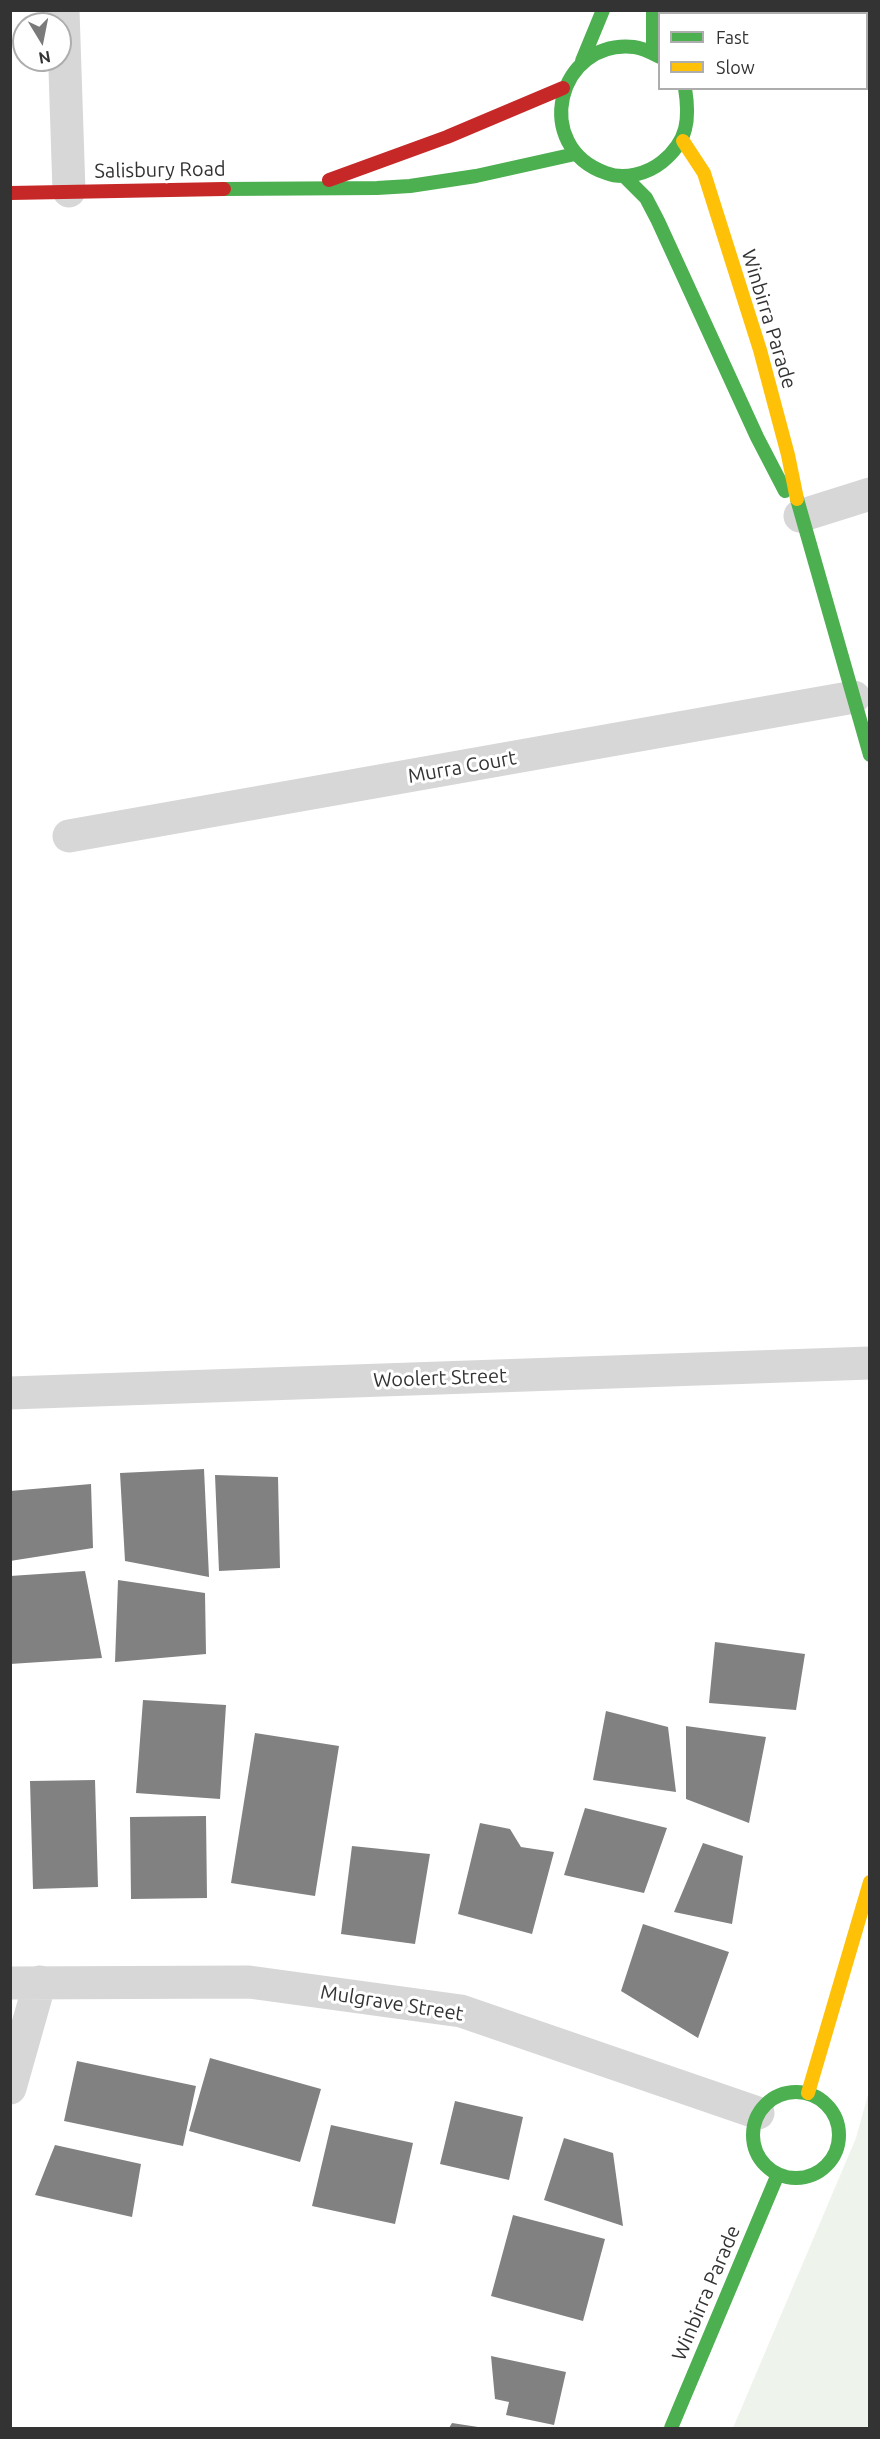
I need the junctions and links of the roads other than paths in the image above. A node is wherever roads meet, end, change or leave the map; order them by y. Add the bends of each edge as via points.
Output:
1 (63, 10) edge
2 (603, 10) edge
3 (653, 10) edge
4 (656, 54) edge
5 (582, 62) junction
6 (563, 88) junction
7 (686, 90) edge
8 (683, 141) junction
9 (575, 154) junction
10 (625, 177) junction
11 (310, 187) junction
12 (69, 191) junction
13 (10, 193) edge
14 (870, 494) edge
15 (800, 516) junction
16 (854, 697) junction
17 (870, 754) edge
18 (69, 836) dead end
19 (870, 1363) edge
20 (10, 1393) edge
21 (870, 1882) edge
22 (25, 1983) edge
23 (10, 2088) edge
24 (808, 2093) junction
25 (758, 2113) junction
26 (778, 2174) junction
27 (671, 2428) edge

1 - 12 street
2 - 5 street
3 - 4 street
4 - 5 street via 635,46 616,46
5 - 6 street
6 - 9 street via 560,123
6 - 11 street, Salisbury Road via 486,123
7 - 8 street via 690,121
8 - 10 street via 659,166
8 - 15 street, Winbirra Parade via 704,173 760,350
9 - 10 street via 606,174
9 - 11 street, Salisbury Road via 469,179 400,188
10 - 15 street, Winbirra Parade via 646,198 658,221 764,454
11 - 12 street, Salisbury Road
12 - 13 street, Salisbury Road
14 - 15 street
15 - 16 street, Winbirra Parade
16 - 17 street, Winbirra Parade
16 - 18 street, Murra Court
19 - 20 street, Woolert Street
21 - 24 street
22 - 23 street
22 - 25 street, Mulgrave Street via 249,1982 461,2011
24 - 25 street via 792,2091 778,2095
24 - 26 street via 822,2099 833,2111 840,2141 824,2169 794,2178
25 - 26 street via 753,2141 757,2154
26 - 27 street, Winbirra Parade

